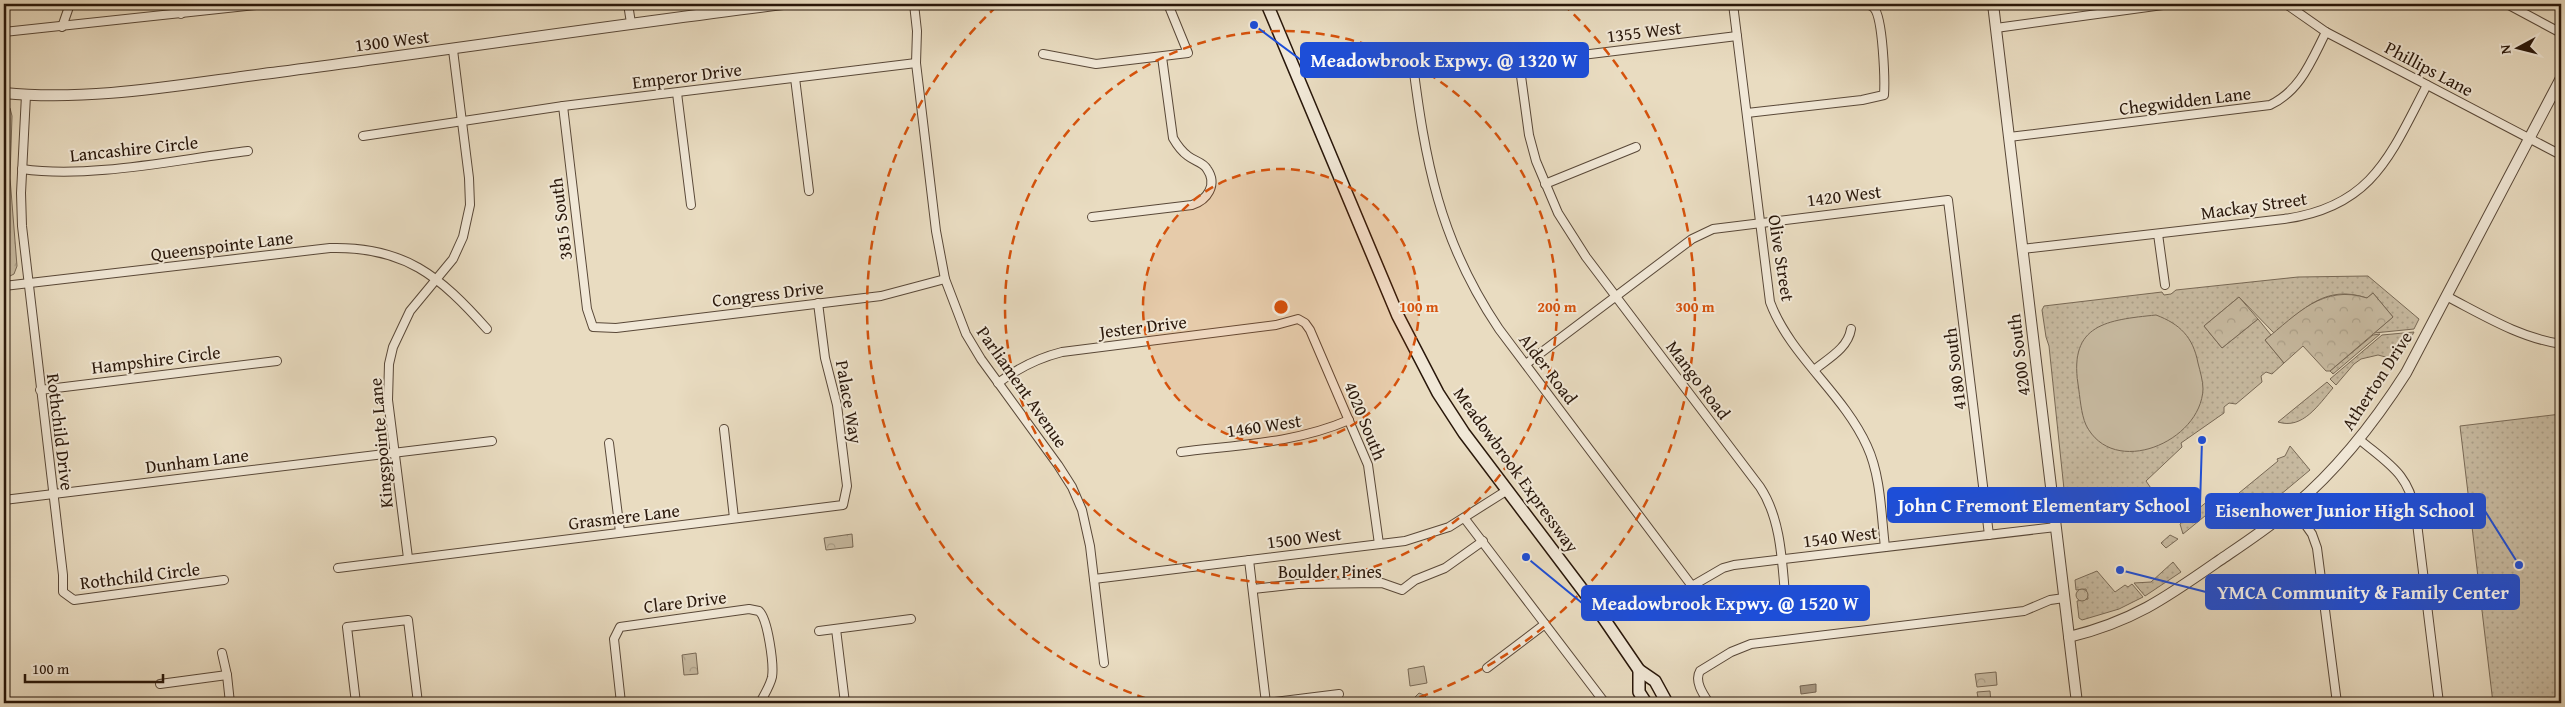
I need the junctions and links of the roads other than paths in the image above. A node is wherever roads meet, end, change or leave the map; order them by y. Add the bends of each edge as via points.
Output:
1 (70, 4) edge
2 (191, 4) edge
3 (266, 4) edge
4 (555, 4) edge
5 (568, 4) edge
6 (628, 4) edge
7 (783, 4) edge
8 (914, 4) edge
9 (1168, 4) edge
10 (1267, 4) edge
11 (1733, 4) edge
12 (1867, 4) edge
13 (1993, 4) edge
14 (2170, 4) edge
15 (2286, 4) edge
16 (2508, 4) edge
17 (2122, 8) edge
18 (181, 14) junction
19 (631, 23) junction
20 (62, 27) junction
21 (1996, 28) junction
22 (4, 32) edge
23 (2326, 32) junction
24 (2561, 33) edge
25 (1737, 36) junction
26 (453, 50) junction
27 (1043, 54) dead end
28 (1412, 56) dead end
29 (1162, 57) junction
30 (1525, 62) joint
31 (916, 63) junction
32 (795, 78) junction
33 (2561, 78) edge
34 (2427, 84) junction
35 (4, 93) edge
36 (677, 93) junction
37 (26, 96) junction
38 (563, 106) junction
39 (1747, 113) junction
40 (463, 121) junction
41 (363, 136) dead end
42 (2009, 137) junction
43 (2530, 138) junction
44 (1636, 148) dead end
45 (248, 151) dead end
46 (2561, 155) edge
47 (22, 169) junction
48 (1545, 184) junction
49 (809, 191) dead end
50 (1948, 200) joint
51 (691, 205) dead end
52 (1092, 217) dead end
53 (1760, 222) junction
54 (2158, 234) junction
55 (2022, 249) junction
56 (945, 279) junction
57 (437, 280) junction
58 (28, 284) junction
59 (2165, 285) dead end
60 (4, 286) edge
61 (2446, 296) junction
62 (1616, 297) junction
63 (818, 303) junction
64 (1298, 319) joint
65 (593, 327) joint
66 (1851, 328) dead end
67 (488, 329) dead end
68 (2561, 344) edge
69 (277, 361) dead end
70 (1526, 364) junction
71 (1814, 370) junction
72 (998, 383) junction
73 (40, 390) junction
74 (1349, 420) junction
75 (724, 429) dead end
76 (2360, 440) junction
77 (492, 441) dead end
78 (609, 443) dead end
79 (395, 452) junction
80 (1181, 452) dead end
81 (1506, 491) junction
82 (53, 494) junction
83 (4, 500) edge
84 (843, 505) joint
85 (2293, 507) junction
86 (734, 518) junction
87 (1466, 519) junction
88 (2056, 527) junction
89 (620, 532) junction
90 (1989, 535) junction
91 (1483, 541) junction
92 (1379, 544) junction
93 (1885, 547) junction
94 (408, 558) junction
95 (1780, 559) junction
96 (1249, 560) junction
97 (338, 568) dead end
98 (1094, 579) junction
99 (224, 580) dead end
100 (1692, 586) joint
101 (1253, 589) junction
102 (63, 592) joint
103 (2064, 598) junction
104 (1787, 615) dead end
105 (911, 619) dead end
106 (1545, 624) junction
107 (836, 628) junction
108 (820, 630) dead end
109 (2070, 637) junction
110 (222, 653) dead end
111 (1104, 663) dead end
112 (1487, 668) dead end
113 (1639, 670) junction
114 (228, 675) junction
115 (160, 684) dead end
116 (1340, 694) dead end
117 (4, 701) edge
118 (763, 702) edge
119 (14, 703) edge
120 (230, 703) edge
121 (356, 703) edge
122 (418, 703) edge
123 (621, 703) edge
124 (845, 703) edge
125 (1266, 703) edge
126 (1605, 703) edge
127 (1646, 703) edge
128 (1667, 703) edge
129 (1709, 703) edge
130 (2077, 703) edge
131 (2337, 703) edge
132 (2439, 703) edge

1 - 20 street
2 - 18 street
3 - 18 street
4 - 5 street
6 - 19 street
7 - 19 street, 1300 West
8 - 31 street, Parliament Avenue
9 - 29 street via 1188,53
10 - 81 main road, Meadowbrook Expressway via 1398,316 1438,392
11 - 25 street, Olive Street
12 - 39 street via 1874,8 1878,20 1884,95
13 - 21 street, 4200 South
14 - 17 street
15 - 23 street, Phillips Lane
16 - 24 street
17 - 21 street
18 - 20 street
19 - 26 street, 1300 West
20 - 22 street
21 - 42 street, 4200 South
23 - 34 street, Phillips Lane
23 - 42 street, Chegwidden Lane via 2298,85 2270,105
25 - 30 street, 1355 West
25 - 39 street, Olive Street
26 - 37 street, 1300 West via 102,93
26 - 40 street, Kingspointe Lane
27 - 29 street via 1096,64
28 - 70 street, Alder Road via 1425,151 1440,210 1475,291
29 - 52 street via 1173,138 1188,156 1207,168 1212,184 1210,192 1192,205
30 - 48 street, Mango Road via 1520,76 1526,122
31 - 32 street, Emperor Drive
31 - 56 street, Parliament Avenue
32 - 36 street, Emperor Drive
32 - 49 street
33 - 43 street, Atherton Drive
34 - 43 street, Phillips Lane
34 - 54 street, Mackay Street via 2380,169 2359,191 2340,203 2304,216
35 - 37 street, 1300 West
36 - 38 street, Emperor Drive
36 - 51 street
37 - 47 street, Rothchild Drive
38 - 40 street, Emperor Drive
38 - 65 street, 3815 South via 587,309
39 - 53 street, Olive Street
40 - 41 street, Emperor Drive
40 - 57 street, Kingspointe Lane via 470,205 463,237
42 - 55 street, 4200 South
43 - 46 street, Phillips Lane
43 - 61 street, Atherton Drive
44 - 48 street
45 - 47 street, Lancashire Circle via 97,170 49,172
47 - 58 street, Rothchild Drive via 22,226
48 - 62 street, Mango Road via 1571,235
50 - 53 street, 1420 West
50 - 90 street, 4180 South
53 - 62 street, 1420 West via 1728,226 1702,234
53 - 71 street, Olive Street via 1774,314
54 - 55 street, Mackay Street
54 - 59 street
55 - 88 street, 4200 South
56 - 63 street, Congress Drive via 895,293
56 - 72 street, Parliament Avenue via 966,334
57 - 58 street, Queenspointe Lane via 404,259 353,247
57 - 67 street, Queenspointe Lane
57 - 79 street, Kingspointe Lane via 410,311 393,347 388,400
58 - 60 street, Queenspointe Lane
58 - 73 street, Rothchild Drive
61 - 68 street via 2533,338
61 - 76 street, Atherton Drive via 2406,373
62 - 70 street, 1420 West
62 - 95 street, Mango Road via 1766,496 1774,516
63 - 65 street, Congress Drive via 616,328
63 - 84 street, Palace Way via 825,358 838,405 847,486
64 - 72 street, Jester Drive via 1276,325 1062,352 1025,365
64 - 74 street, 4020 South via 1310,330
66 - 71 street via 1848,341 1842,348
69 - 73 street, Hampshire Circle
70 - 100 street, Alder Road
71 - 93 street, Olive Street via 1856,426 1868,448 1876,477
72 - 98 street, Parliament Avenue via 1072,487 1088,534
73 - 82 street, Rothchild Drive
74 - 80 street, 1460 West via 1294,438
74 - 92 street, 4020 South via 1371,478
75 - 86 street
76 - 85 street, Atherton Drive
76 - 132 street via 2401,475 2410,489
77 - 79 street, Dunham Lane
78 - 89 street
79 - 82 street, Dunham Lane
79 - 94 street, Kingspointe Lane
81 - 87 street, 1500 West
81 - 113 main road, Meadowbrook Expressway via 1600,613
82 - 83 street, Dunham Lane
82 - 102 street, Rothchild Drive
84 - 86 street, Grasmere Lane
85 - 109 street, Atherton Drive via 2156,604 2123,621
85 - 131 street via 2312,534 2317,548
86 - 89 street, Grasmere Lane
87 - 91 street
87 - 92 street, 1500 West via 1430,534
88 - 90 street, 1540 West
88 - 103 street, 4200 South
89 - 94 street, Grasmere Lane
90 - 93 street, 1540 West
91 - 101 street, Boulder Pines via 1445,568 1415,580 1402,590 1382,584 1298,584
91 - 106 street
92 - 96 street, 1500 West
93 - 95 street, 1540 West
94 - 97 street, Grasmere Lane
95 - 100 street, 1540 West via 1722,568
95 - 104 street, Mango Road
96 - 98 street, 1500 West
96 - 101 street
98 - 111 street, Parliament Avenue
99 - 102 street, Rothchild Circle via 74,600
101 - 125 street
103 - 109 street, 4200 South
103 - 129 street via 2024,611 1746,645 1700,671 1698,682
105 - 107 street
106 - 112 street
106 - 126 street
107 - 108 street
107 - 124 street
109 - 130 street, 4200 South
110 - 114 street
113 - 127 main road via 1639,692
113 - 128 main road, Meadowbrook Expressway via 1655,681
114 - 115 street
114 - 120 street
116 - 125 street
117 - 119 street
118 - 123 street, Clare Drive via 772,671 763,615 749,609 620,627 614,634
121 - 122 street via 347,628 408,620

